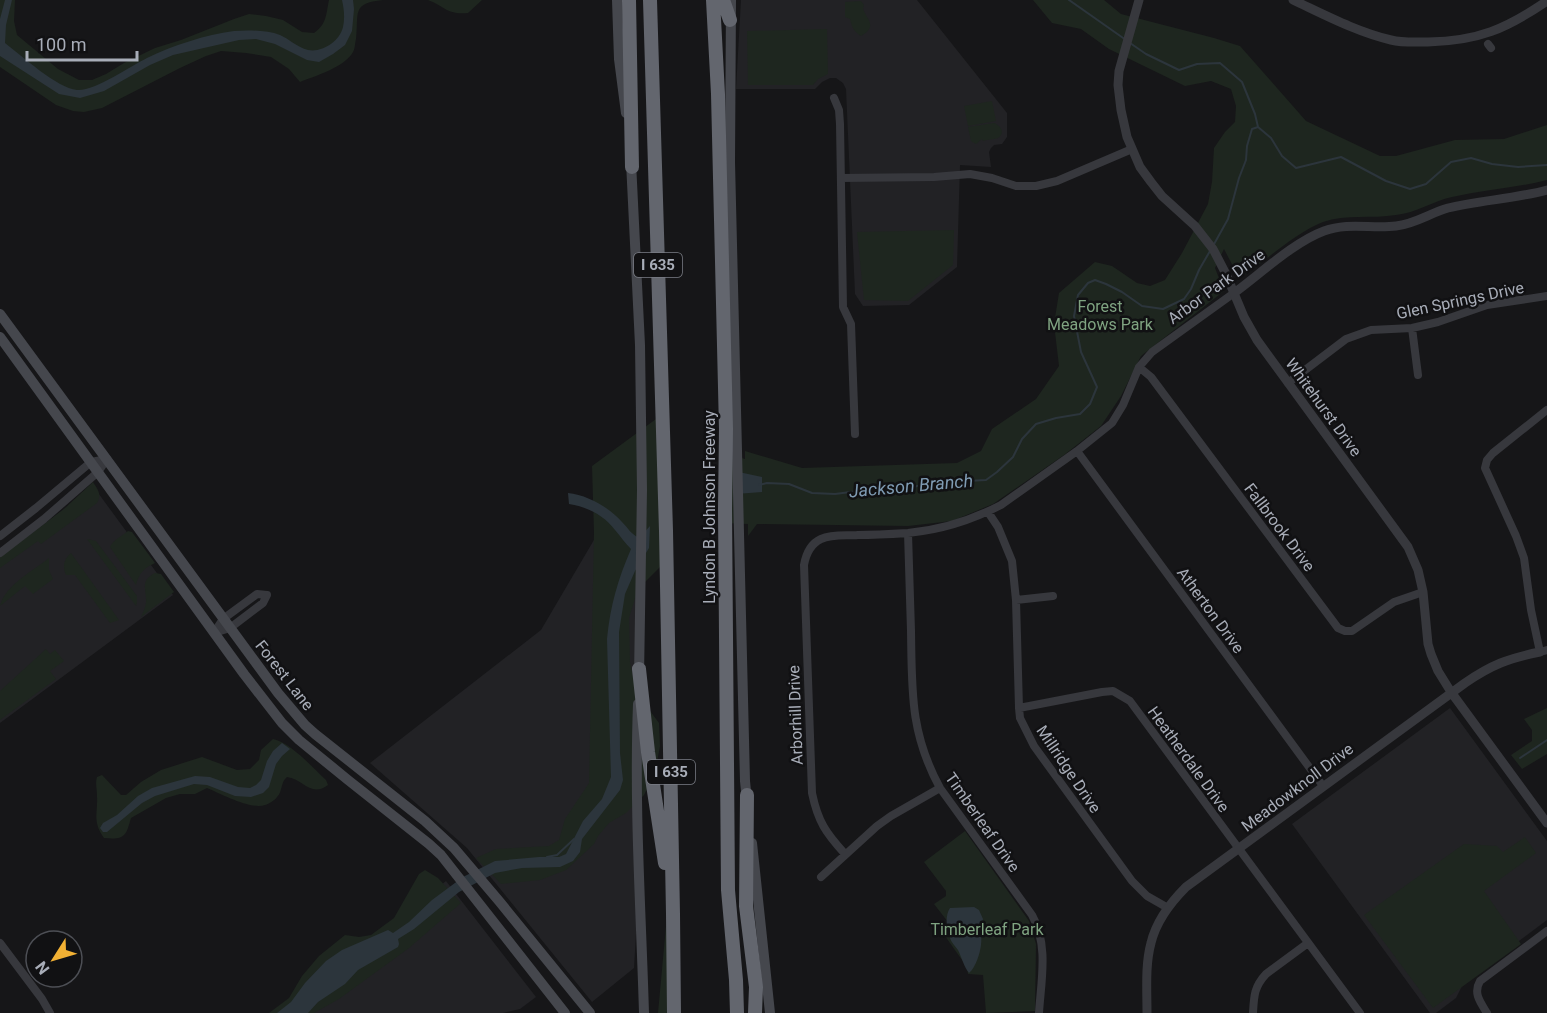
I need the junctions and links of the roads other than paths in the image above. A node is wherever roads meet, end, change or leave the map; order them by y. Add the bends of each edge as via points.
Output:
1 (617, 0) edge
2 (629, 0) edge
3 (650, 0) edge
4 (713, 0) edge
5 (723, 0) edge
6 (731, 0) edge
7 (1139, 0) edge
8 (1293, 0) edge
9 (1547, 1) edge
10 (730, 20) junction
11 (834, 98) dead end
12 (1132, 149) junction
13 (632, 167) junction
14 (840, 178) junction
15 (1547, 190) edge
16 (1234, 293) junction
17 (1547, 296) edge
18 (0, 314) edge
19 (1412, 328) junction
20 (18, 338) junction
21 (3, 342) edge
22 (1139, 367) junction
23 (1418, 375) dead end
24 (1288, 383) junction
25 (1547, 410) edge
26 (855, 434) dead end
27 (1077, 451) junction
28 (107, 459) junction
29 (91, 462) junction
30 (98, 472) junction
31 (36, 508) junction
32 (988, 512) junction
33 (131, 518) junction
34 (44, 519) junction
35 (908, 533) junction
36 (0, 536) edge
37 (0, 553) edge
38 (178, 557) junction
39 (804, 565) joint
40 (1423, 592) junction
41 (1053, 596) dead end
42 (1016, 600) junction
43 (226, 623) junction
44 (214, 633) junction
45 (1543, 651) edge
46 (639, 669) junction
47 (1451, 692) junction
48 (1019, 708) junction
49 (358, 768) junction
50 (348, 780) junction
51 (1323, 786) junction
52 (940, 788) junction
53 (747, 795) junction
54 (1546, 821) edge
55 (1239, 849) junction
56 (845, 854) junction
57 (821, 877) dead end
58 (1168, 908) junction
59 (674, 914) junction
60 (1547, 931) edge
61 (0, 943) edge
62 (1308, 943) junction
63 (555, 999) junction
64 (644, 1012) edge
65 (50, 1013) edge
66 (565, 1013) edge
67 (573, 1013) edge
68 (590, 1013) edge
69 (674, 1013) edge
70 (736, 1013) edge
71 (755, 1013) edge
72 (770, 1013) edge
73 (1040, 1013) edge
74 (1147, 1013) edge
75 (1253, 1013) edge
76 (1360, 1013) edge
77 (1487, 1013) edge

1 - 13 main road via 619,59
2 - 13 highway
3 - 59 highway, I 635
4 - 70 highway, Lyndon B Johnson Freeway via 726,429 728,890
5 - 10 highway
6 - 10 main road
7 - 12 street, Whitehurst Drive via 1121,60 1118,85
8 - 9 street via 1374,35 1410,42 1443,42 1483,35
10 - 53 main road via 730,162
11 - 14 street via 840,117
12 - 14 street via 1036,186 1016,186 970,174
12 - 16 street, Whitehurst Drive via 1162,196 1213,249
13 - 46 main road via 640,345
14 - 26 street via 843,307 851,324
15 - 16 street, Arbor Park Drive via 1444,209 1397,226 1346,225 1326,230 1294,248
16 - 22 street, Arbor Park Drive via 1152,352
16 - 24 street, Whitehurst Drive via 1257,340
17 - 19 street, Glen Springs Drive via 1487,305
18 - 20 main road, Forest Lane
19 - 23 street
19 - 24 street, Glen Springs Drive via 1371,330 1346,339
20 - 21 main road
20 - 28 main road, Forest Lane
21 - 29 main road, Forest Lane
22 - 27 street, Arbor Park Drive via 1112,423
22 - 40 street, Fallbrook Drive via 1151,376 1338,628 1352,631 1394,602
24 - 40 street, Whitehurst Drive via 1408,547
25 - 45 street via 1493,453 1485,468 1524,558 1531,610
27 - 32 street, Arbor Park Drive
27 - 51 street, Atherton Drive
28 - 29 street
28 - 30 street
28 - 38 main road, Forest Lane
29 - 30 main road, Forest Lane
29 - 31 street
30 - 33 main road, Forest Lane
30 - 34 street
31 - 34 street
31 - 36 street
32 - 35 street, Arbor Park Drive via 929,531
32 - 42 street, Millridge Drive via 1012,561
33 - 38 main road via 137,515 161,546
33 - 44 main road, Forest Lane
34 - 37 street
35 - 39 street, Arbor Park Drive via 823,538 809,549
35 - 52 street, Timberleaf Drive via 914,711 924,752
38 - 43 main road, Forest Lane
39 - 56 street, Arborhill Drive via 812,793 819,820
40 - 47 street, Whitehurst Drive via 1428,644
41 - 42 street
42 - 48 street, Millridge Drive
43 - 43 street via 263,603 267,595 257,594
43 - 44 street
43 - 49 main road, Forest Lane via 305,724
44 - 50 main road, Forest Lane via 282,723
45 - 47 street, Meadowknoll Drive via 1496,664
46 - 59 highway
46 - 64 main road via 637,790
47 - 51 street, Meadowknoll Drive
47 - 54 street, Whitehurst Drive
48 - 55 street, Heatherdale Drive via 1113,691 1130,701
48 - 58 street, Millridge Drive via 1034,746 1132,880 1146,896
49 - 50 main road
49 - 68 main road, Forest Lane via 454,848
50 - 63 main road, Forest Lane via 444,858
51 - 55 street, Meadowknoll Drive
52 - 56 street via 891,816
52 - 73 street, Timberleaf Drive via 1038,926 1043,948
53 - 71 highway via 746,906 756,987
53 - 72 main road
55 - 58 street, Meadowknoll Drive via 1186,887
55 - 62 street, Heatherdale Drive
56 - 57 street
58 - 74 street, Meadowknoll Drive via 1151,943
59 - 69 highway, I 635
60 - 77 street via 1480,981 1476,994
61 - 65 street
62 - 75 street via 1262,978 1254,994
62 - 76 street, Heatherdale Drive
63 - 66 main road, Forest Lane
63 - 67 main road via 561,999

